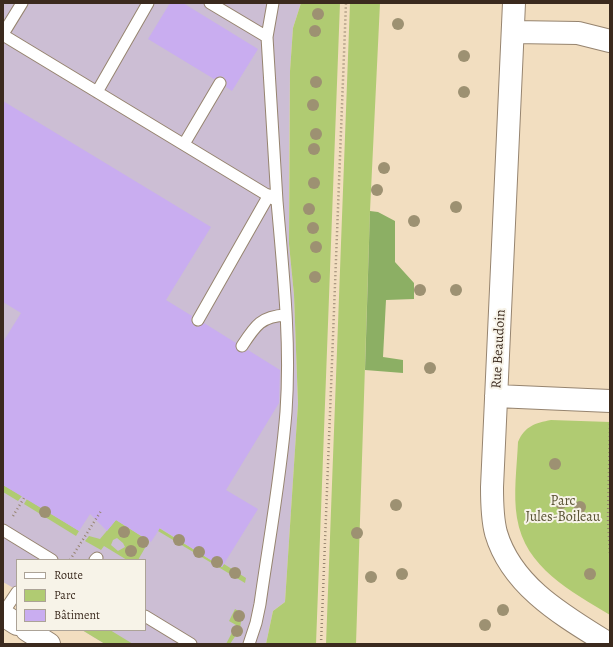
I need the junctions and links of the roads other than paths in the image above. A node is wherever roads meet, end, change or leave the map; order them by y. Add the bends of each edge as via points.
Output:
1 (22, 3) edge
2 (148, 3) edge
3 (210, 3) edge
4 (273, 3) edge
5 (514, 3) edge
6 (514, 32) junction
7 (3, 35) edge
8 (267, 37) junction
9 (610, 41) edge
10 (220, 83) dead end
11 (97, 92) junction
12 (184, 144) junction
13 (273, 198) junction
14 (286, 315) junction
15 (198, 320) dead end
16 (242, 346) dead end
17 (496, 396) junction
18 (610, 401) edge
19 (3, 530) edge
20 (40, 557) edge
21 (16, 594) edge
22 (3, 614) edge
23 (146, 617) edge
24 (16, 623) edge
25 (29, 631) edge
26 (49, 644) edge
27 (192, 644) edge
28 (249, 644) edge
29 (608, 644) edge

1 - 7 lane
2 - 11 lane
3 - 8 lane
4 - 8 lane
5 - 6 street, Rue Beaudoin
6 - 9 street via 578,33
6 - 17 street, Rue Beaudoin
7 - 11 lane
8 - 13 lane
10 - 12 lane
11 - 12 lane
12 - 13 lane
13 - 14 lane
13 - 15 lane
14 - 16 lane via 274,316 260,322
14 - 28 lane via 286,412 281,458 260,604
17 - 18 street
17 - 29 street, Rue Beaudoin via 493,517 507,560 513,571 531,590
19 - 20 lane
21 - 22 lane
22 - 24 street
23 - 27 lane
25 - 26 street

